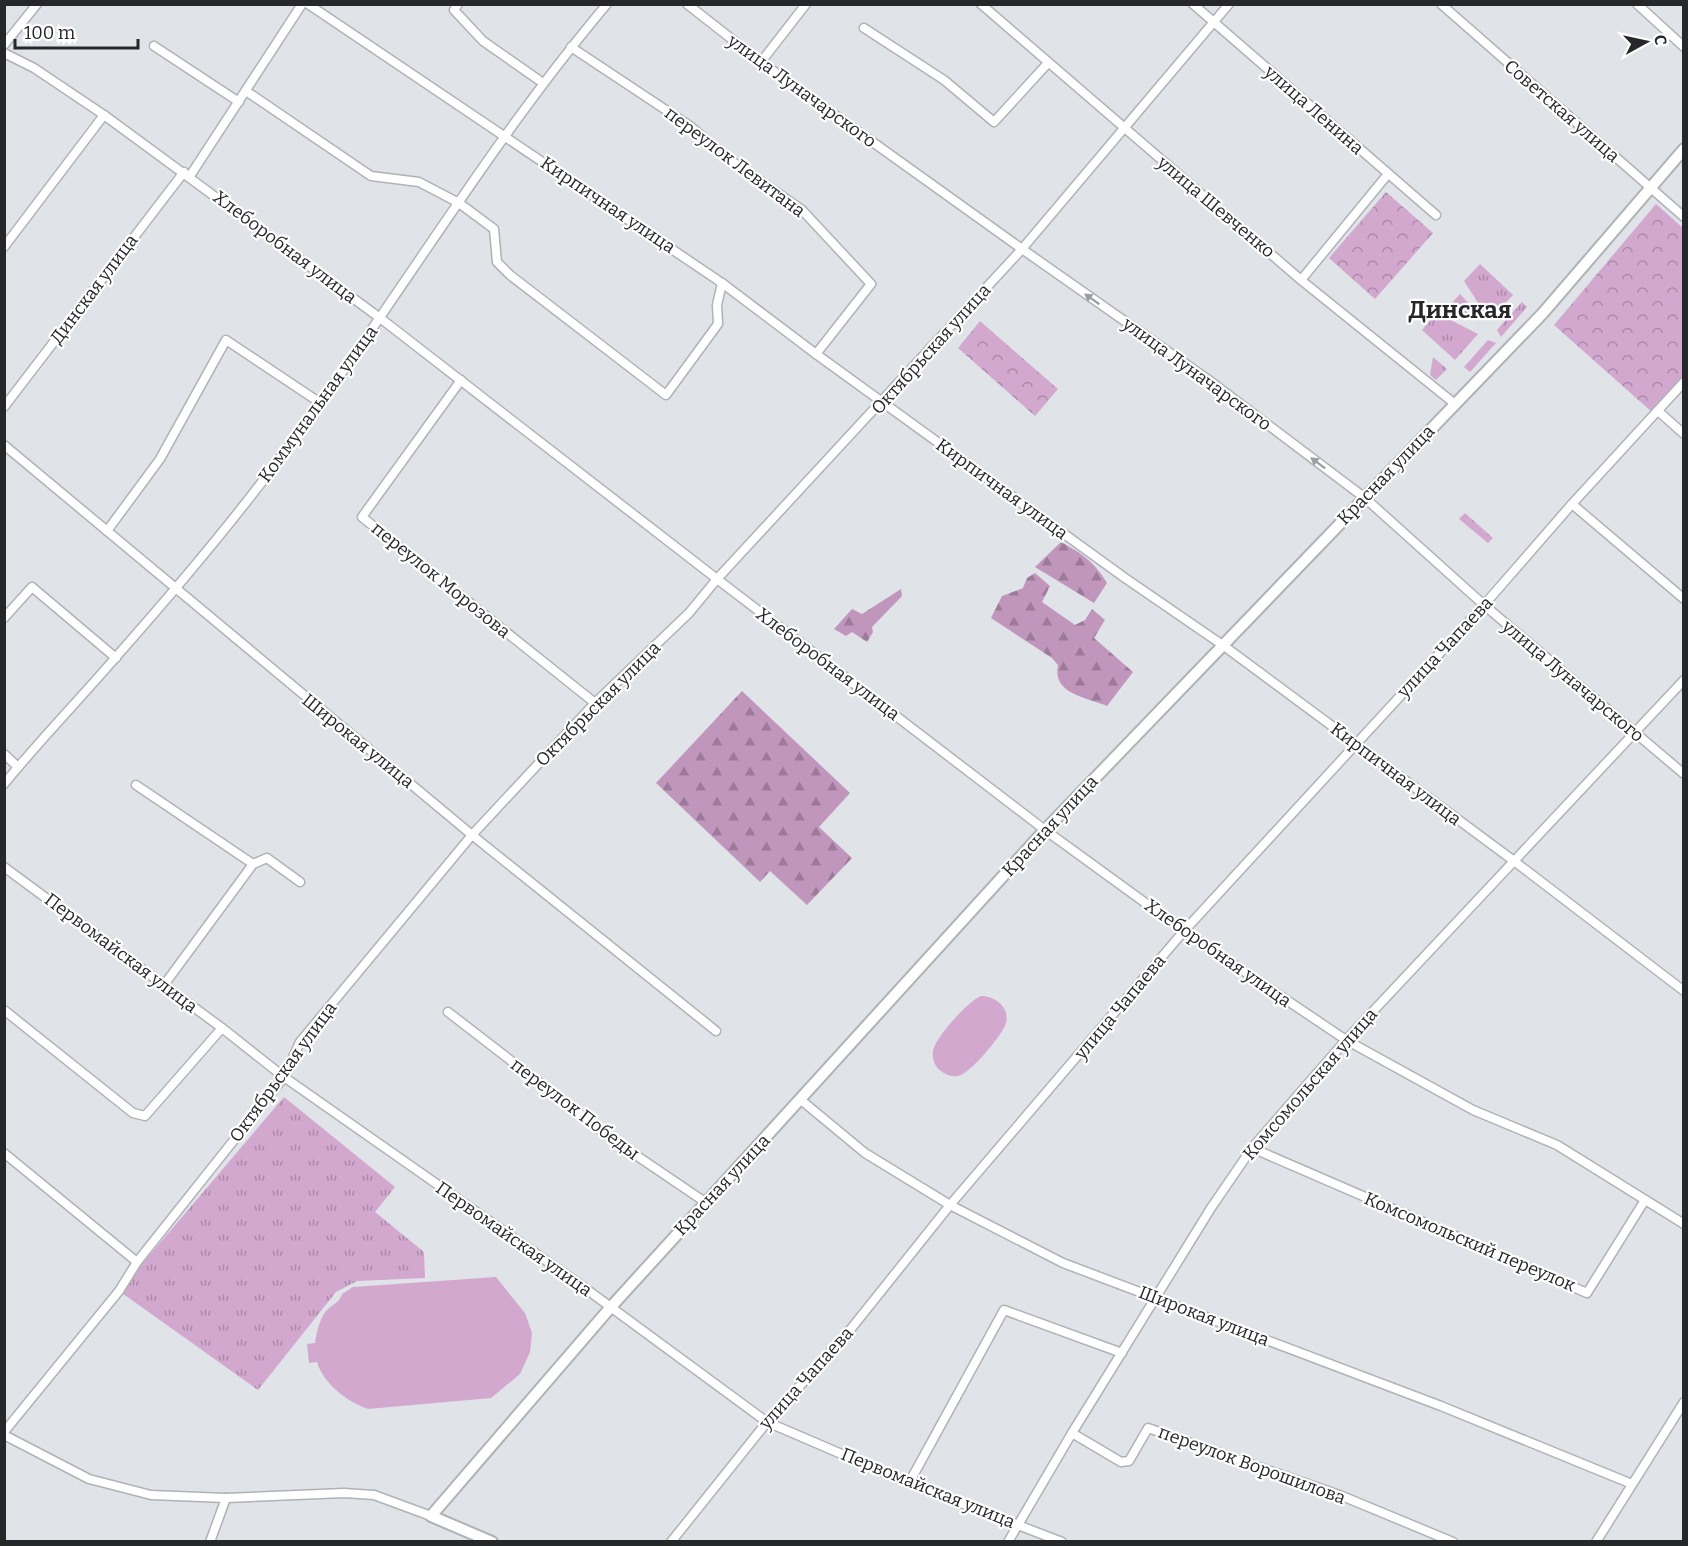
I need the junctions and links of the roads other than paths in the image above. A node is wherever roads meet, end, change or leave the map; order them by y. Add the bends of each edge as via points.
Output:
1 (37, 4) edge
2 (302, 4) edge
3 (308, 4) edge
4 (458, 4) edge
5 (607, 4) edge
6 (687, 4) edge
7 (806, 4) edge
8 (981, 4) edge
9 (1193, 4) edge
10 (1229, 4) edge
11 (1441, 4) edge
12 (1637, 4) edge
13 (1213, 22) junction
14 (864, 28) dead end
15 (4, 45) edge
16 (154, 46) dead end
17 (571, 47) junction
18 (1683, 47) edge
19 (4, 53) edge
20 (761, 62) junction
21 (1048, 63) junction
22 (543, 83) junction
23 (246, 91) junction
24 (238, 102) junction
25 (104, 115) junction
26 (1125, 129) junction
27 (505, 135) junction
28 (1683, 149) edge
29 (187, 174) junction
30 (1388, 174) junction
31 (1651, 189) junction
32 (459, 203) junction
33 (1436, 215) dead end
34 (1683, 217) edge
35 (4, 247) edge
36 (1022, 249) junction
37 (1301, 280) junction
38 (722, 283) junction
39 (380, 318) junction
40 (816, 354) junction
41 (460, 380) junction
42 (1683, 382) edge
43 (320, 402) junction
44 (883, 402) junction
45 (1455, 404) junction
46 (4, 407) edge
47 (1658, 411) junction
48 (1683, 434) edge
49 (4, 445) edge
50 (1365, 498) junction
51 (1572, 504) junction
52 (107, 531) junction
53 (717, 579) junction
54 (175, 589) junction
55 (1683, 599) edge
56 (1484, 605) junction
57 (4, 618) edge
58 (1224, 646) junction
59 (116, 658) junction
60 (1683, 680) edge
61 (596, 703) junction
62 (1633, 733) junction
63 (1356, 744) junction
64 (4, 754) edge
65 (18, 767) junction
66 (1683, 774) edge
67 (4, 784) edge
68 (136, 785) dead end
69 (1045, 830) junction
70 (472, 835) junction
71 (1514, 861) junction
72 (253, 864) junction
73 (4, 867) edge
74 (300, 882) dead end
75 (1184, 931) junction
76 (164, 985) junction
77 (1683, 991) edge
78 (4, 1010) edge
79 (448, 1012) dead end
80 (222, 1028) junction
81 (716, 1031) dead end
82 (1346, 1040) junction
83 (284, 1077) junction
84 (801, 1100) junction
85 (1252, 1148) junction
86 (4, 1153) edge
87 (1645, 1200) junction
88 (705, 1203) junction
89 (950, 1205) junction
90 (1683, 1224) edge
91 (137, 1262) junction
92 (1157, 1298) junction
93 (610, 1308) junction
94 (1122, 1353) junction
95 (1683, 1402) edge
96 (767, 1422) junction
97 (4, 1433) edge
98 (1072, 1433) junction
99 (909, 1483) junction
100 (1632, 1484) junction
101 (226, 1498) junction
102 (431, 1516) junction
103 (1019, 1524) junction
104 (210, 1542) edge
105 (492, 1542) edge
106 (671, 1542) edge
107 (1008, 1542) edge
108 (1062, 1542) edge
109 (1453, 1542) edge
110 (1596, 1542) edge

1 - 15 street
2 - 23 street, Динская улица
3 - 27 street, Кирпичная улица
4 - 22 street via 454,10 483,41
5 - 17 street, Коммунальная улица
6 - 20 street, улица Луначарского
7 - 20 street
8 - 21 street, улица Шевченко
9 - 13 street, улица Ленина
10 - 13 street, Октябрьская улица
11 - 31 street, Советская улица
12 - 18 street
13 - 26 street, Октябрьская улица
13 - 30 street, улица Ленина
14 - 21 street via 944,80 994,122
16 - 24 street
17 - 22 street, Коммунальная улица
17 - 40 street, переулок Левитана via 690,126 802,210 871,284
19 - 25 street, Хлеборобная улица via 34,68
20 - 36 street, улица Луначарского
21 - 26 street, улица Шевченко
22 - 27 street, Коммунальная улица
23 - 24 street, Динская улица
23 - 32 street via 371,176 419,182
24 - 29 street, Динская улица
25 - 29 street, Хлеборобная улица
25 - 35 street
26 - 36 street, Октябрьская улица
26 - 37 street, улица Шевченко
27 - 32 street, Коммунальная улица
27 - 38 street, Кирпичная улица
28 - 31 main road, Красная улица
29 - 39 street, Хлеборобная улица
29 - 46 street, Динская улица
30 - 33 street, улица Ленина
30 - 37 street
31 - 34 street, Советская улица
31 - 45 main road, Красная улица via 1543,313
32 - 38 street via 494,229 497,262 510,275 666,395 718,324
32 - 39 street, Коммунальная улица
36 - 44 street, Октябрьская улица
50 -> 36 street, улица Луначарского via 1210,381
37 - 45 street, улица Шевченко
38 - 40 street, Кирпичная улица
39 - 41 street, Хлеборобная улица
39 - 43 street, Коммунальная улица
40 - 44 street, Кирпичная улица
41 - 53 street, Хлеборобная улица
41 - 61 street, переулок Морозова via 362,517
42 - 47 street, улица Чапаева
43 - 52 street via 226,340 160,459
43 - 54 street, Коммунальная улица
44 - 53 street, Октябрьская улица
44 - 58 street, Кирпичная улица
45 - 50 main road, Красная улица
47 - 48 street
47 - 51 street, улица Чапаева
49 - 52 street, Широкая улица
50 - 56 street, улица Луначарского
50 - 58 main road, Красная улица
51 - 55 street
51 - 56 street, улица Чапаева
52 - 54 street, Широкая улица
53 - 61 street, Октябрьская улица via 689,613
53 - 69 street, Хлеборобная улица
54 - 59 street, Коммунальная улица
54 - 70 street, Широкая улица
56 - 62 street, улица Луначарского
56 - 63 street, улица Чапаева
57 - 59 street via 32,587
58 - 63 street, Кирпичная улица
58 - 69 main road, Красная улица
59 - 65 street, Коммунальная улица
60 - 62 street, Комсомольская улица
61 - 70 street, Октябрьская улица
62 - 66 street, улица Луначарского
62 - 71 street, Комсомольская улица
63 - 71 street, Кирпичная улица
63 - 75 street, улица Чапаева
64 - 65 street
65 - 67 street, Коммунальная улица
68 - 72 street
69 - 75 street, Хлеборобная улица
69 - 84 main road, Красная улица
70 - 81 street, Широкая улица
70 - 83 street, Октябрьская улица via 300,1042
71 - 77 street, Кирпичная улица
71 - 82 street, Комсомольская улица
72 - 74 street via 267,858
72 - 76 street
73 - 76 street, Первомайская улица
75 - 82 street, Хлеборобная улица
75 - 89 street, улица Чапаева
76 - 80 street, Первомайская улица
78 - 80 street via 134,1113 145,1116
79 - 88 street, переулок Победы via 615,1142
80 - 83 street, Первомайская улица
82 - 85 street, Комсомольская улица
82 - 87 street, Хлеборобная улица via 1473,1110 1557,1145
83 - 91 street, Октябрьская улица
83 - 93 street, Первомайская улица
84 - 88 main road, Красная улица
84 - 89 street, Широкая улица via 865,1153
85 - 87 street, Комсомольский переулок via 1587,1293
85 - 92 street, Комсомольская улица
86 - 91 street
87 - 90 street, Хлеборобная улица
88 - 93 main road, Красная улица
89 - 92 street, Широкая улица via 1063,1263
89 - 96 street, улица Чапаева via 846,1335
91 - 97 street, Октябрьская улица
92 - 94 street, Комсомольская улица
92 - 100 street, Широкая улица
93 - 96 street, Первомайская улица
93 - 102 main road, Красная улица
94 - 98 street, Комсомольская улица
94 - 99 street via 1004,1310
95 - 100 street
96 - 99 street, Первомайская улица
96 - 106 street, улица Чапаева
97 - 101 street via 89,1479 117,1488 151,1496
98 - 103 street, Комсомольская улица
98 - 109 street, переулок Ворошилова via 1121,1462 1129,1461 1148,1428 1342,1496
99 - 103 street, Первомайская улица
100 - 110 street
101 - 102 street via 374,1495
101 - 104 street
102 - 105 main road
103 - 107 street, Комсомольская улица
103 - 108 street, Первомайская улица

